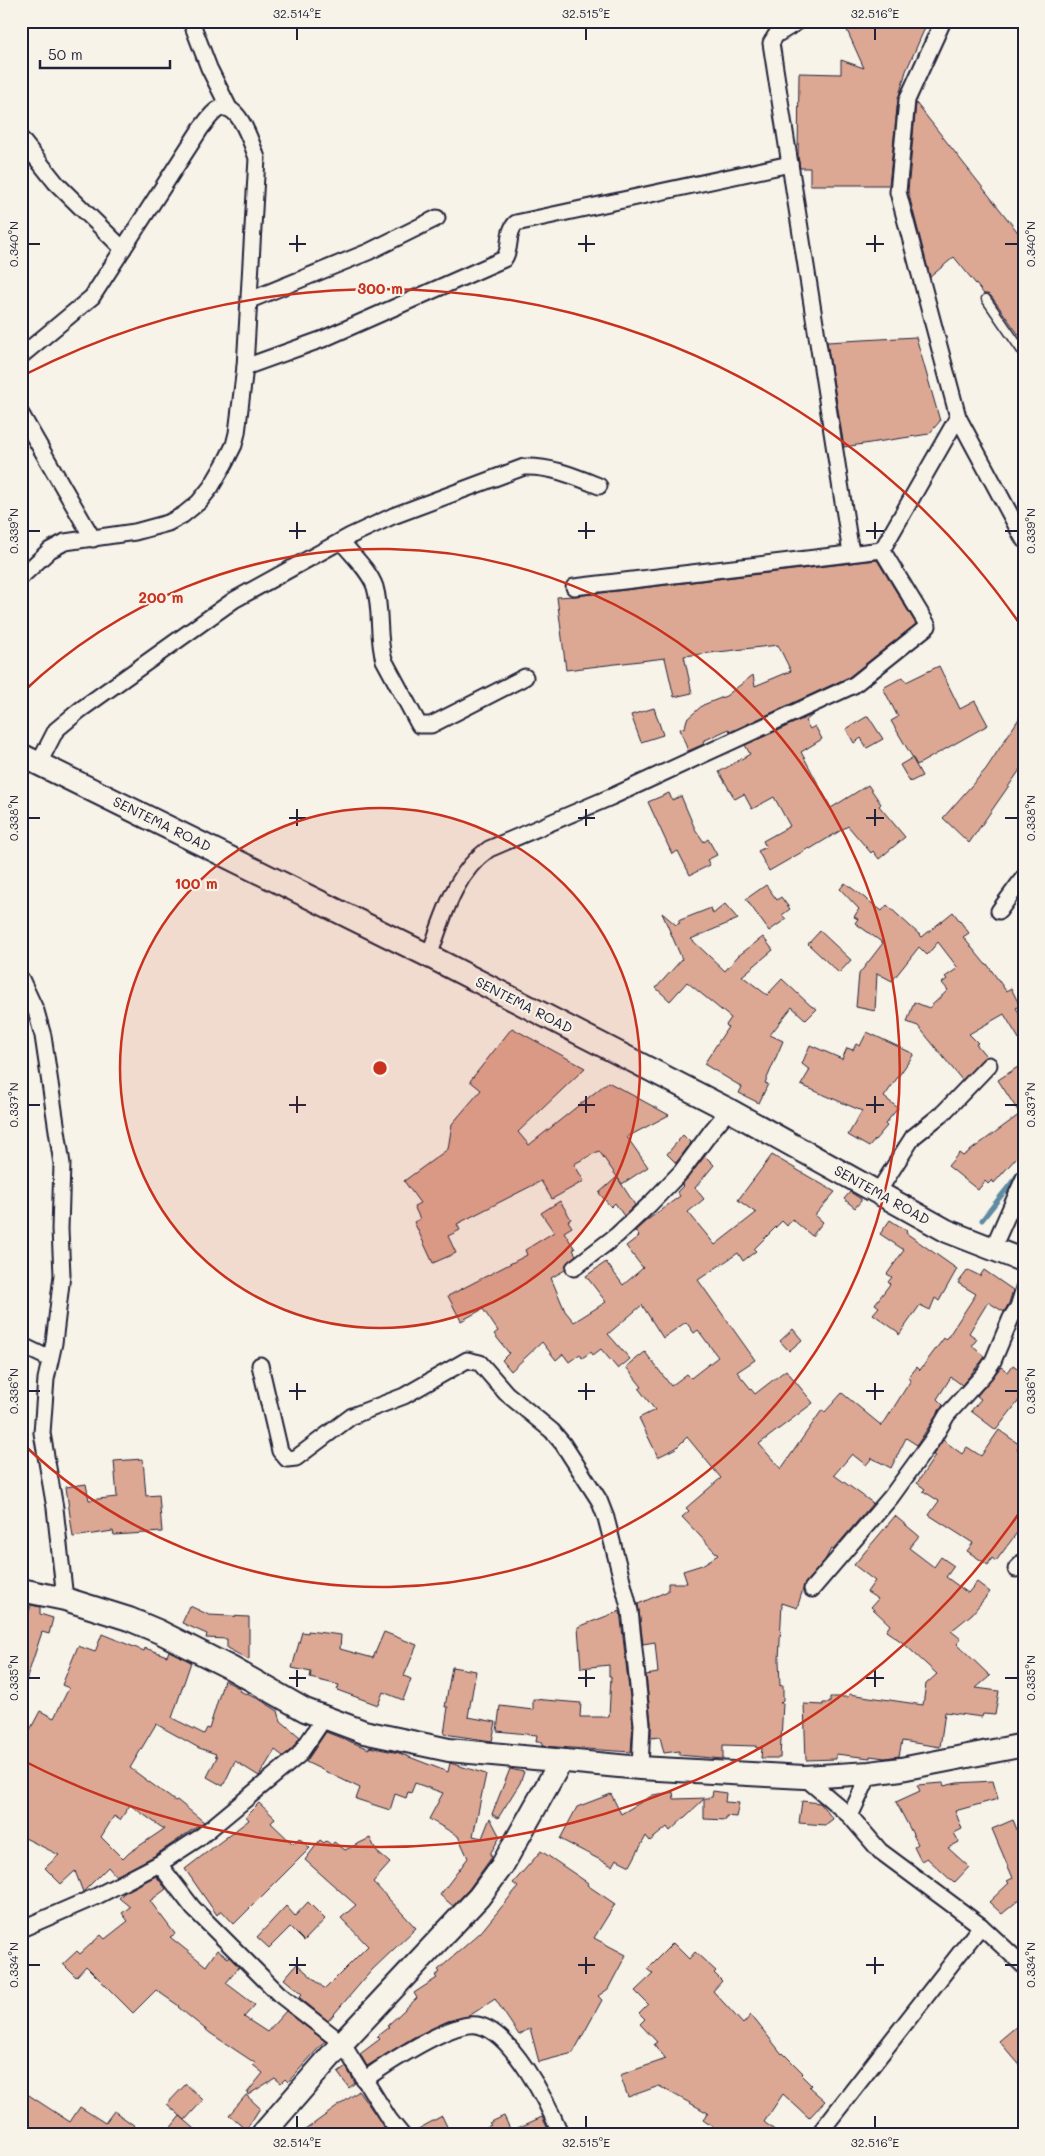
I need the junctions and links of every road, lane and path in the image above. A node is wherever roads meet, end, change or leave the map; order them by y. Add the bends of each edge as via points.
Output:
1 (190, 21) edge
2 (799, 21) edge
3 (943, 21) edge
4 (229, 108) junction
5 (21, 140) edge
6 (790, 164) junction
7 (437, 218) dead end
8 (124, 249) junction
9 (986, 299) dead end
10 (250, 300) junction
11 (1024, 354) edge
12 (21, 356) edge
13 (245, 367) junction
14 (21, 414) edge
15 (958, 417) junction
16 (599, 486) dead end
17 (93, 539) junction
18 (1024, 540) edge
19 (341, 541) junction
20 (882, 550) junction
21 (851, 553) junction
22 (21, 578) edge
23 (574, 586) dead end
24 (525, 678) dead end
25 (30, 759) edge
26 (1024, 877) edge
27 (999, 911) dead end
28 (428, 956) junction
29 (21, 979) edge
30 (989, 1065) dead end
31 (729, 1110) junction
32 (1024, 1178) edge
33 (878, 1192) junction
34 (992, 1250) junction
35 (1024, 1261) edge
36 (574, 1268) dead end
37 (1024, 1288) edge
38 (21, 1345) edge
39 (50, 1359) junction
40 (260, 1365) dead end
41 (812, 1589) dead end
42 (21, 1590) edge
43 (65, 1599) junction
44 (325, 1718) junction
45 (1024, 1745) edge
46 (561, 1761) junction
47 (640, 1768) junction
48 (870, 1773) junction
49 (804, 1777) junction
50 (850, 1816) junction
51 (159, 1864) junction
52 (981, 1926) junction
53 (21, 1929) edge
54 (1024, 1966) edge
55 (342, 2043) junction
56 (364, 2080) junction
57 (820, 2134) edge
58 (262, 2135) edge
59 (402, 2135) edge
60 (561, 2135) edge

1 - 4 street
2 - 6 street via 776,35 771,43
3 - 15 street via 907,100 898,192
4 - 8 street via 218,110 202,128
4 - 10 street via 246,129 257,158
5 - 8 street via 56,183
6 - 13 street via 516,223 511,228 508,252 504,258 323,339
6 - 21 street
7 - 10 street via 368,252
8 - 12 street via 92,297
9 - 11 lane
10 - 13 street
13 - 17 street via 234,445 199,502 168,523
14 - 17 street
15 - 18 street
15 - 20 street
16 - 19 street via 564,472 524,467 393,516
17 - 22 street via 56,546
19 - 24 street via 375,587 384,660 419,725 431,724
19 - 25 street via 225,606 80,710 56,730
20 - 21 street
20 - 28 street via 928,626 854,685 484,853 471,864 449,901
21 - 23 street
25 - 28 street, SENTEMA ROAD
26 - 27 street
28 - 31 street, SENTEMA ROAD
29 - 39 street via 41,1028 62,1164 62,1275
30 - 33 street via 943,1113 913,1137
31 - 33 street, SENTEMA ROAD
31 - 36 street via 681,1172 650,1204 618,1235
32 - 34 street
33 - 34 street, SENTEMA ROAD via 947,1231
34 - 35 street, SENTEMA ROAD
37 - 41 street via 985,1373 947,1415 891,1496
38 - 39 street
39 - 43 street via 42,1433 55,1508
40 - 47 street via 280,1452 287,1459 296,1458 357,1413 404,1396 467,1360 480,1363 506,1393 552,1431 586,1478 606,1518 630,1611 642,1724
42 - 43 street
43 - 44 street via 160,1632
44 - 46 street via 394,1740 449,1750
44 - 51 street via 299,1755 199,1838
45 - 48 street
46 - 47 street
46 - 55 street via 502,1866 479,1897
47 - 49 street
48 - 49 street
48 - 50 street
49 - 50 street
50 - 52 street via 880,1852
51 - 53 street via 78,1906
51 - 55 street via 193,1908 280,1994
52 - 54 street
52 - 57 street
55 - 56 street
55 - 58 street
56 - 59 street
56 - 60 street via 404,2052 461,2026 478,2025 500,2038 518,2055

